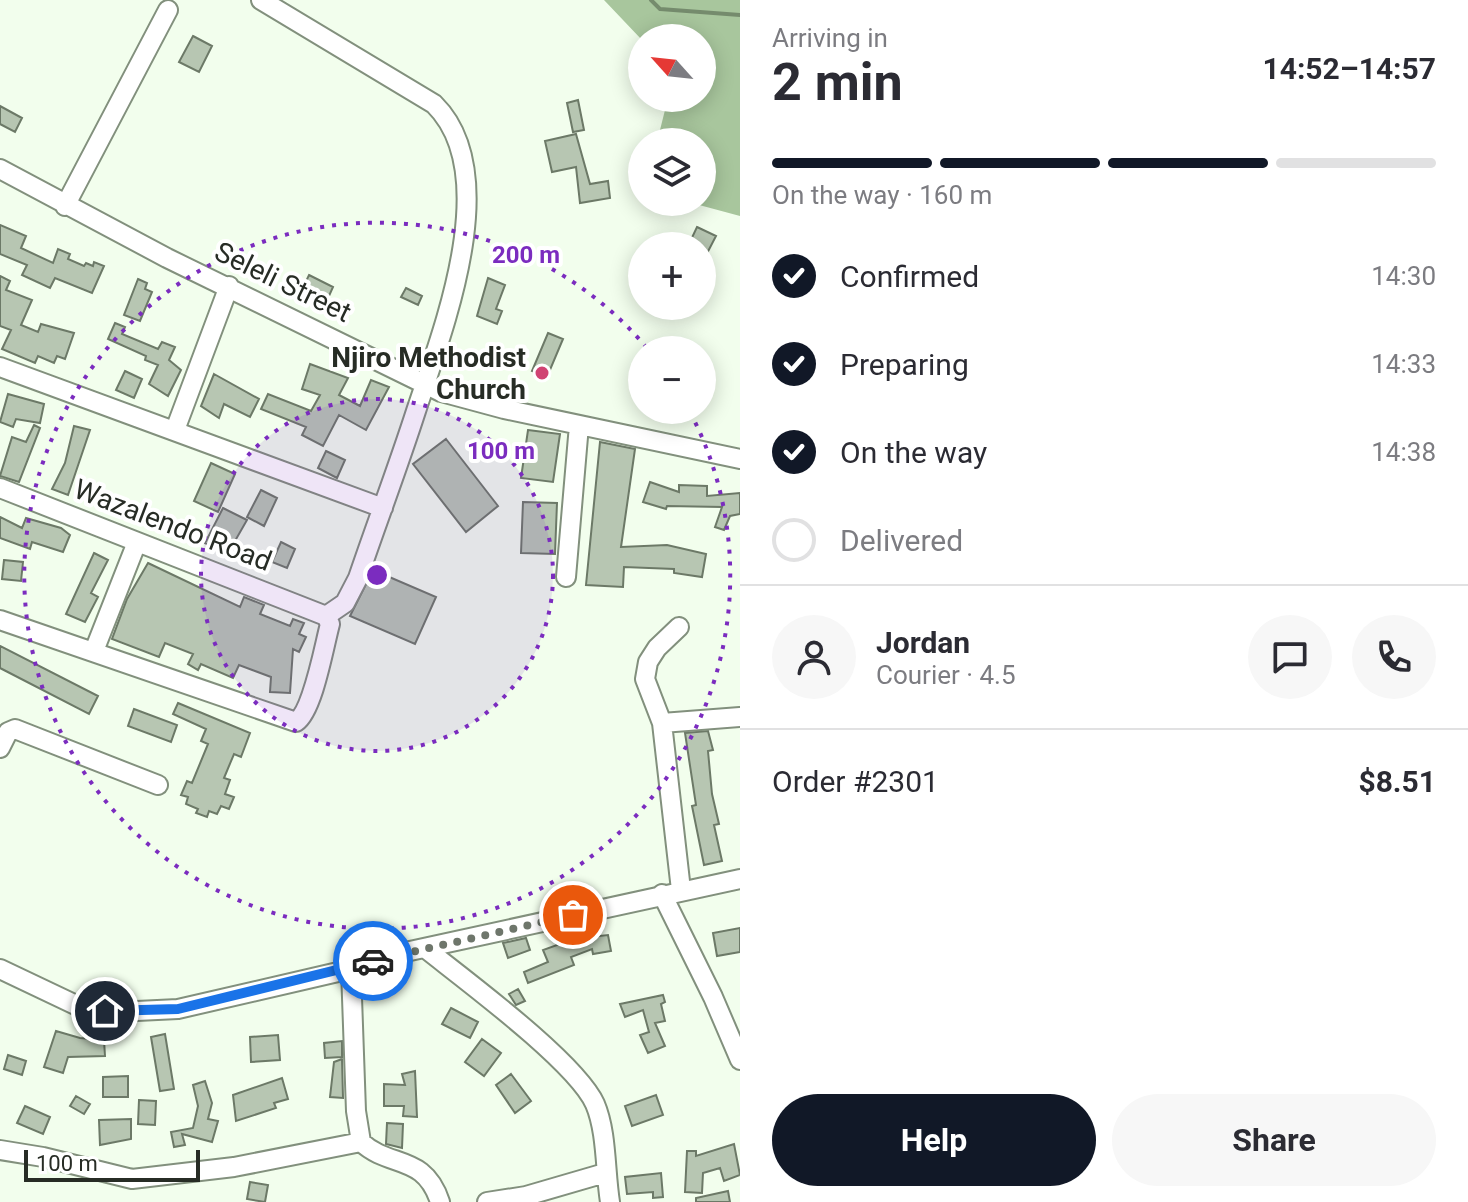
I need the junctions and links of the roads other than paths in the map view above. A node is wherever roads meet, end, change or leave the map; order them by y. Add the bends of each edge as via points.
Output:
1 (261, 0) edge
2 (168, 10) dead end
3 (0, 169) edge
4 (65, 206) junction
5 (229, 286) junction
6 (0, 367) edge
7 (426, 385) junction
8 (579, 425) junction
9 (175, 430) junction
10 (740, 459) edge
11 (0, 488) edge
12 (383, 508) junction
13 (137, 542) junction
14 (566, 577) dead end
15 (326, 616) junction
16 (0, 620) edge
17 (679, 627) dead end
18 (94, 651) junction
19 (740, 717) edge
20 (662, 723) junction
21 (0, 748) edge
22 (158, 785) dead end
23 (740, 879) edge
24 (681, 890) junction
25 (662, 894) junction
26 (426, 949) junction
27 (0, 969) edge
28 (351, 969) junction
29 (740, 1060) edge
30 (361, 1142) junction
31 (0, 1150) edge
32 (605, 1173) junction
33 (440, 1202) edge
34 (487, 1202) edge
35 (610, 1202) edge

1 - 7 street via 420,94 443,113 455,136 466,219 462,257
2 - 4 street
3 - 4 street, Seleli Street
4 - 5 street, Seleli Street
5 - 7 street, Seleli Street
5 - 9 street
6 - 9 street
7 - 8 street, Seleli Street
7 - 12 street
8 - 10 street, Seleli Street
8 - 14 street
9 - 12 street
11 - 13 street, Wazalendo Road
12 - 15 street via 351,592
13 - 15 street, Wazalendo Road
13 - 18 street
15 - 18 street via 330,624 311,692 304,715 296,722
16 - 18 street
17 - 20 street via 648,662 645,679
19 - 20 street
20 - 24 street
21 - 22 street via 15,729
23 - 24 street
24 - 25 street
25 - 26 street
25 - 29 street
26 - 28 street
26 - 32 street via 517,1023 590,1096 600,1124
27 - 28 street via 80,1007 137,1011 178,1009
28 - 30 street
30 - 31 street via 234,1167 132,1179
30 - 33 street via 425,1174
32 - 34 street
32 - 35 street

